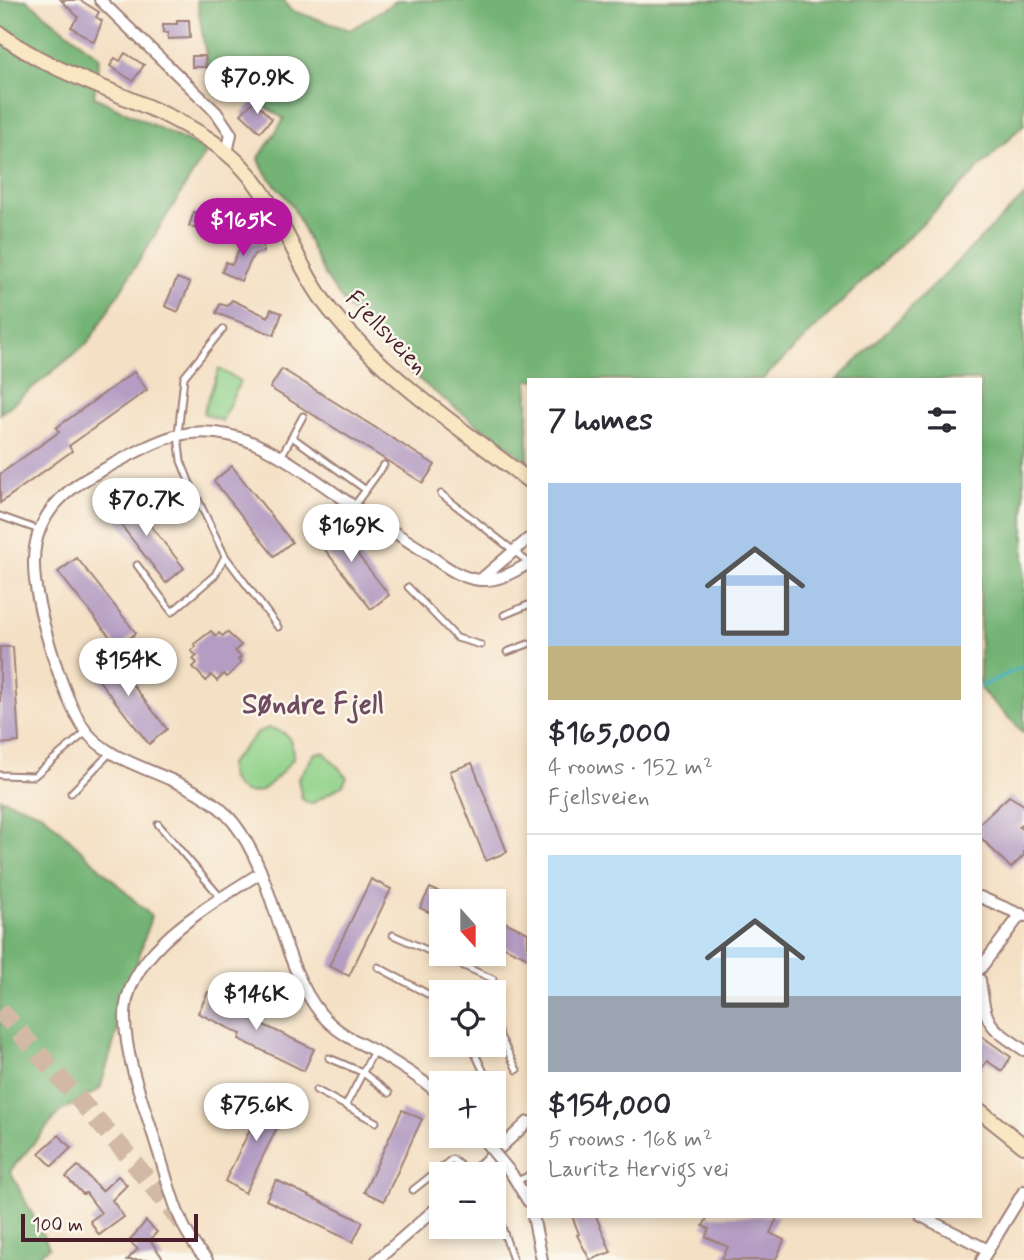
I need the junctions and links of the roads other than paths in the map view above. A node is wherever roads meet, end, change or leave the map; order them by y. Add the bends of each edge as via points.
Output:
1 (100, 0) edge
2 (0, 34) edge
3 (227, 153) junction
4 (223, 330) dead end
5 (303, 416) dead end
6 (178, 435) junction
7 (292, 437) junction
8 (282, 455) junction
9 (384, 465) dead end
10 (527, 479) edge
11 (366, 490) junction
12 (441, 494) dead end
13 (355, 506) junction
14 (0, 516) edge
15 (39, 530) junction
16 (527, 539) edge
17 (513, 551) junction
18 (225, 556) junction
19 (527, 562) edge
20 (527, 564) edge
21 (137, 565) dead end
22 (480, 580) junction
23 (408, 587) dead end
24 (527, 605) edge
25 (504, 615) dead end
26 (278, 628) dead end
27 (527, 644) edge
28 (481, 645) dead end
29 (507, 652) dead end
30 (86, 732) junction
31 (111, 752) junction
32 (0, 775) edge
33 (71, 793) dead end
34 (158, 824) dead end
35 (260, 873) junction
36 (982, 898) edge
37 (222, 899) junction
38 (1023, 915) edge
39 (393, 935) dead end
40 (982, 966) edge
41 (378, 967) dead end
42 (493, 979) dead end
43 (429, 995) edge
44 (982, 996) edge
45 (506, 1048) edge
46 (1024, 1050) edge
47 (374, 1051) junction
48 (329, 1058) dead end
49 (517, 1070) dead end
50 (362, 1072) junction
51 (429, 1087) edge
52 (316, 1090) dead end
53 (389, 1093) dead end
54 (346, 1105) junction
55 (982, 1113) edge
56 (376, 1122) dead end
57 (527, 1123) edge
58 (1024, 1146) edge
59 (490, 1148) edge
60 (485, 1162) edge
61 (527, 1175) edge
62 (429, 1177) edge
63 (514, 1177) junction
64 (413, 1190) dead end
65 (1024, 1191) edge
66 (527, 1198) edge
67 (429, 1214) edge
68 (533, 1218) edge
69 (924, 1218) edge
70 (506, 1239) edge
71 (985, 1255) edge
72 (207, 1260) edge
73 (377, 1260) edge
74 (513, 1260) edge
75 (542, 1260) edge

1 - 3 street via 216,111 231,134
2 - 3 main road, Fjellsveien via 35,59 189,127
3 - 10 main road, Fjellsveien via 268,201 329,308 375,360
4 - 6 lane via 184,377
5 - 7 lane
6 - 8 street via 246,438
6 - 15 street via 76,486 52,506
6 - 18 lane via 181,461
7 - 8 lane
7 - 11 lane
8 - 13 street
9 - 11 lane
11 - 13 lane
12 - 17 lane
13 - 22 street via 462,577
14 - 15 lane
15 - 30 street via 33,562 41,608 57,664
16 - 17 street
17 - 19 lane
17 - 22 street
18 - 21 lane via 215,575 172,612
18 - 26 lane
20 - 22 street via 500,579
23 - 28 lane via 457,638
24 - 25 lane
27 - 29 lane
30 - 31 street
30 - 32 lane via 34,776
31 - 33 lane
31 - 35 street via 215,804 235,825
34 - 37 lane
35 - 37 street
35 - 47 street via 313,1002 334,1028
36 - 38 street
37 - 72 street via 163,941 145,962 131,990 125,1017 129,1056 176,1207
38 - 40 street
39 - 42 lane
41 - 43 lane
44 - 46 street via 992,1029
45 - 49 lane
47 - 50 lane
47 - 51 street
48 - 50 lane
50 - 53 lane
50 - 54 lane
52 - 54 lane
54 - 56 lane
55 - 58 main road
57 - 60 street
59 - 63 street, bridge
61 - 63 lane
62 - 64 lane
63 - 66 street
65 - 71 street
67 - 73 street
68 - 75 street
69 - 71 street
70 - 74 lane

